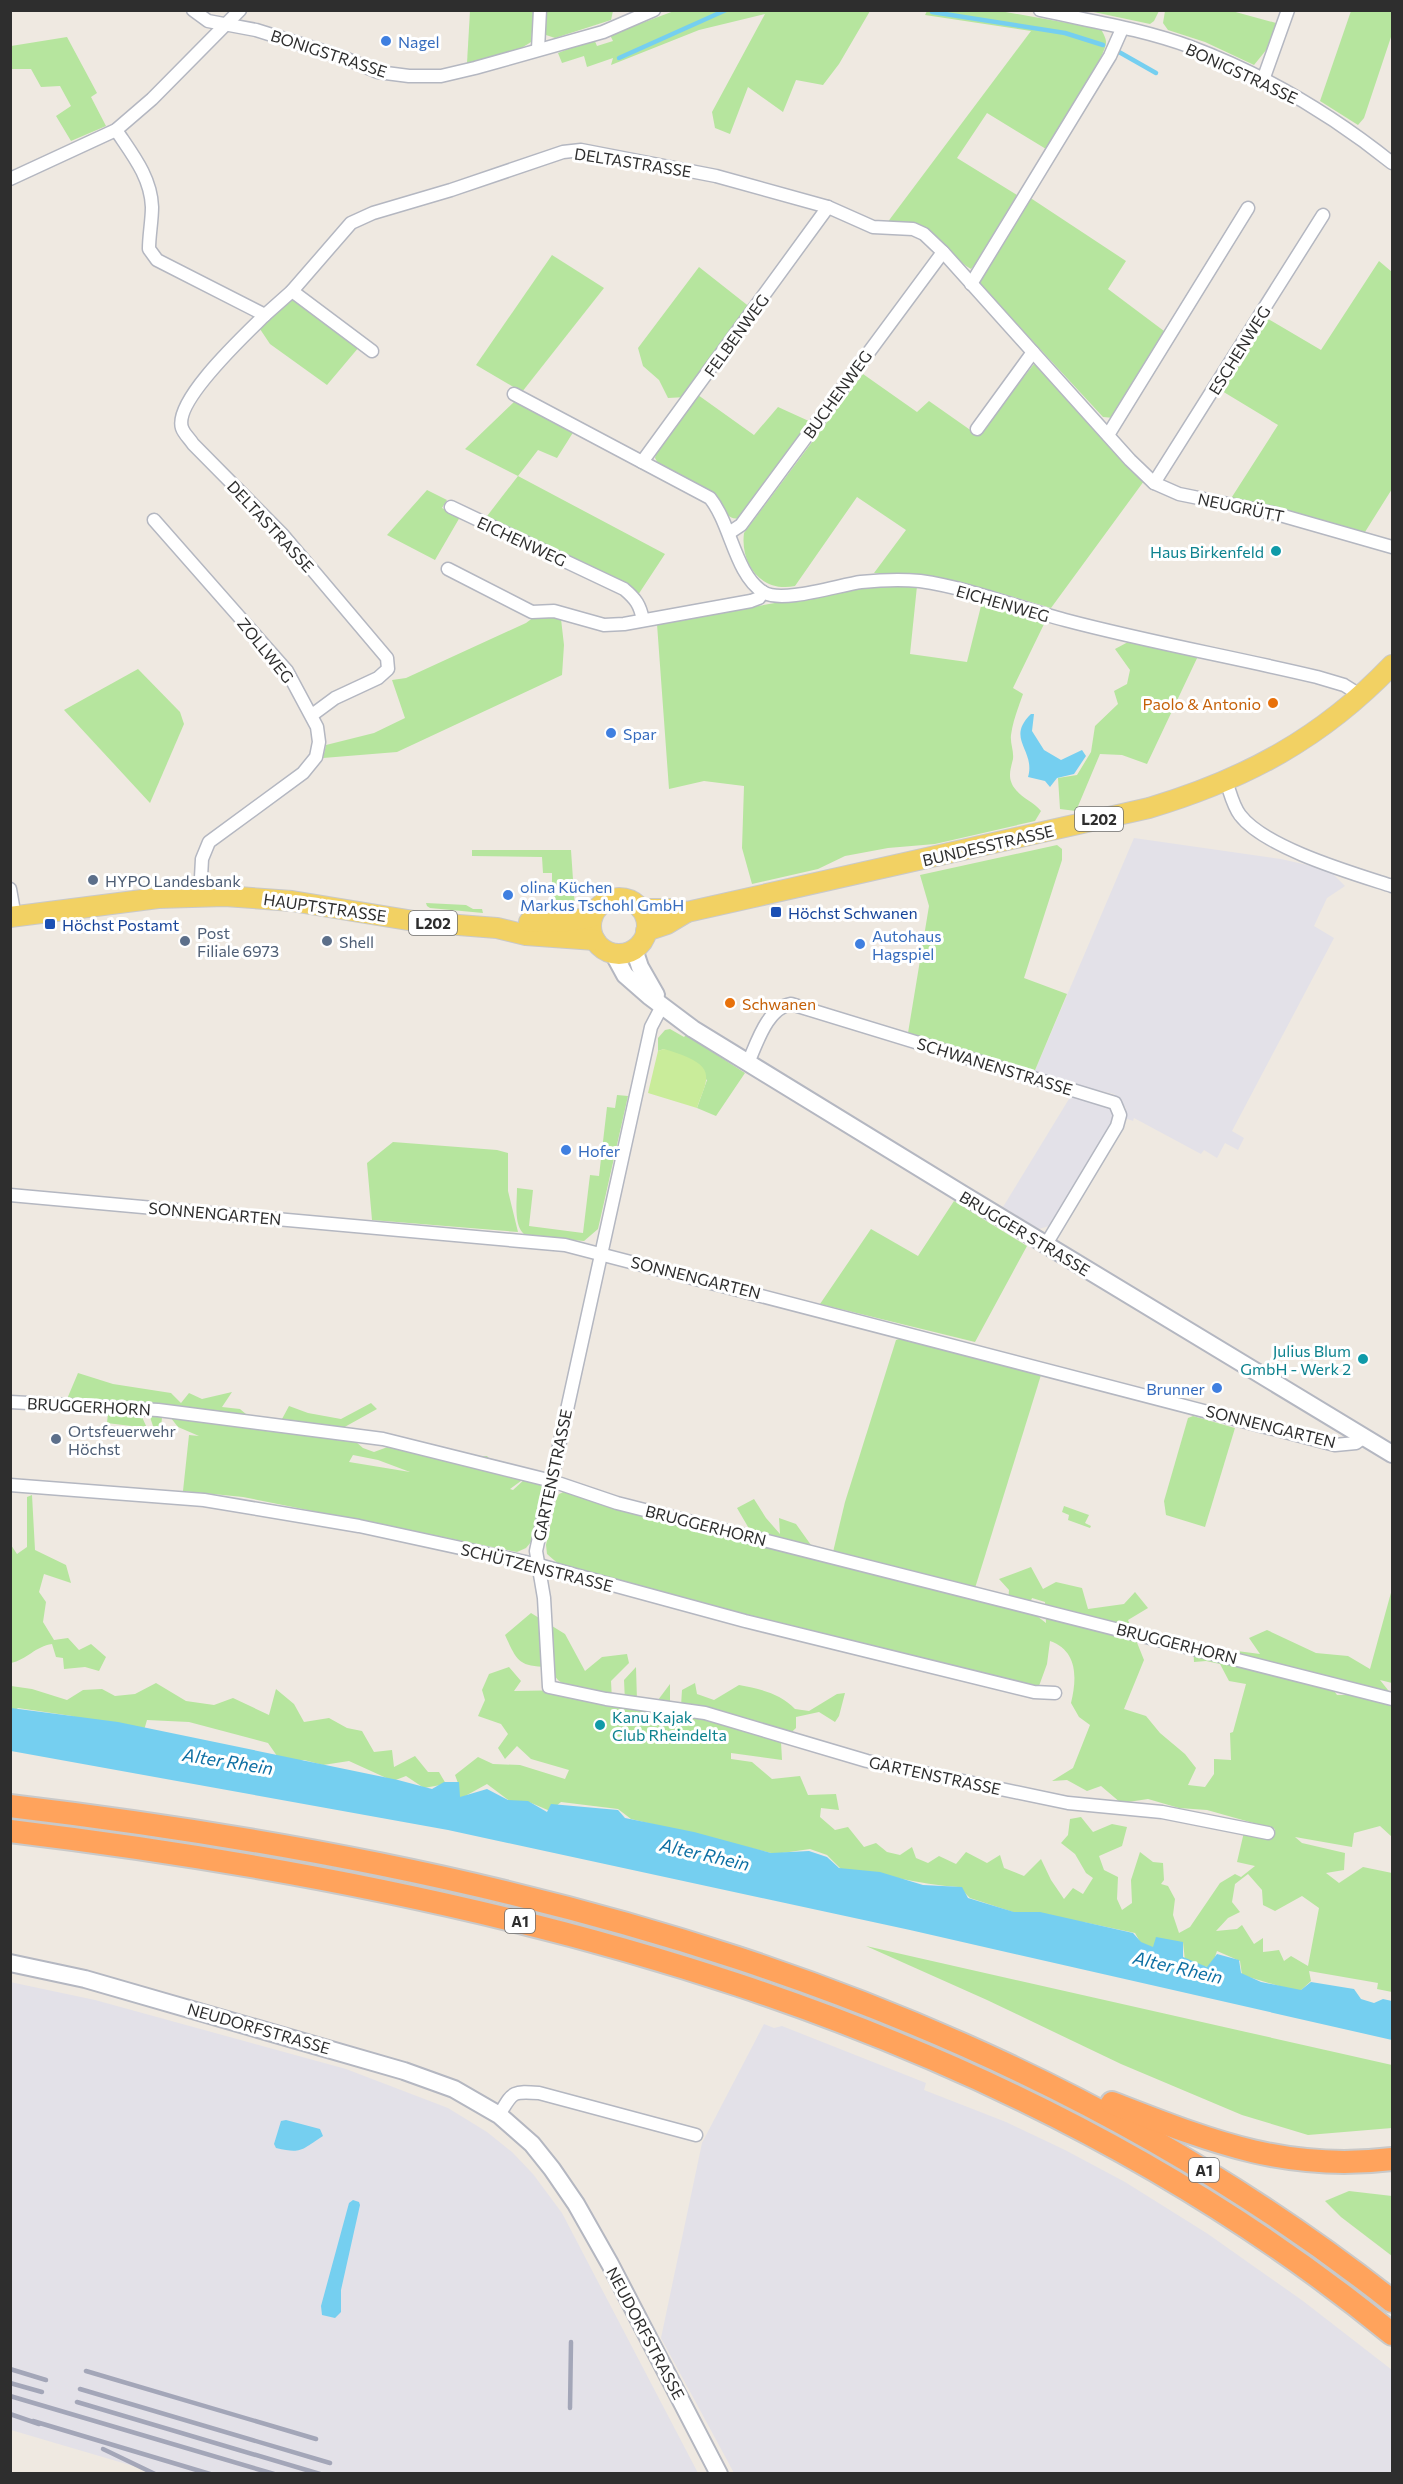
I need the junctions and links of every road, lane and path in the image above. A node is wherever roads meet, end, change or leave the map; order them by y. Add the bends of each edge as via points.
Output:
1 (193, 10) edge
2 (240, 10) edge
3 (540, 10) edge
4 (654, 10) edge
5 (1040, 10) edge
6 (1288, 10) edge
7 (225, 24) junction
8 (1122, 28) junction
9 (538, 50) junction
10 (1263, 80) junction
11 (116, 130) junction
12 (1392, 163) edge
13 (10, 179) edge
14 (828, 207) junction
15 (1248, 208) dead end
16 (1323, 215) dead end
17 (899, 228) joint
18 (943, 252) junction
19 (971, 284) junction
20 (292, 291) junction
21 (266, 315) junction
22 (372, 351) dead end
23 (1033, 352) junction
24 (514, 394) dead end
25 (977, 429) dead end
26 (1108, 435) junction
27 (642, 462) junction
28 (1154, 483) junction
29 (451, 507) dead end
30 (154, 520) dead end
31 (729, 533) junction
32 (1392, 547) edge
33 (448, 569) dead end
34 (763, 592) junction
35 (643, 620) junction
36 (1392, 665) edge
37 (1360, 695) junction
38 (312, 716) junction
39 (1226, 781) junction
40 (1392, 886) edge
41 (10, 890) edge
42 (200, 896) junction
43 (640, 909) junction
44 (687, 912) junction
45 (13, 917) edge
46 (592, 917) junction
47 (497, 928) junction
48 (646, 931) junction
49 (595, 940) junction
50 (634, 949) junction
51 (613, 953) junction
52 (662, 1006) junction
53 (748, 1063) junction
54 (10, 1195) edge
55 (1045, 1246) junction
56 (600, 1253) junction
57 (10, 1402) edge
58 (1364, 1437) junction
59 (1392, 1454) edge
60 (552, 1481) junction
61 (10, 1485) edge
62 (539, 1565) junction
63 (1055, 1693) dead end
64 (1392, 1699) edge
65 (10, 1806) edge
66 (10, 1831) edge
67 (1268, 1833) dead end
68 (10, 1963) edge
69 (1002, 2061) junction
70 (499, 2115) junction
71 (696, 2135) dead end
72 (1392, 2159) edge
73 (1392, 2301) edge
74 (1392, 2334) edge
75 (719, 2474) edge

1 - 7 street, BONIGSTRASSE via 208,21
2 - 7 street
3 - 9 street
4 - 9 street, BONIGSTRASSE via 603,32
5 - 8 street, BONIGSTRASSE
6 - 10 street
7 - 9 street, BONIGSTRASSE via 256,30 378,72 409,76 441,76
7 - 11 street
8 - 10 street, BONIGSTRASSE via 1190,47
8 - 19 street via 1110,57
10 - 12 street, BONIGSTRASSE via 1354,132
11 - 13 street
11 - 21 street via 148,182 152,205 149,249 157,260
14 - 17 street, DELTASTRASSE via 873,227
14 - 20 street, DELTASTRASSE via 716,176 581,150 563,152 351,223
14 - 27 street, FELBENWEG
15 - 26 street
16 - 28 street, ESCHENWEG
17 - 18 street, NEUGRÜTT via 924,234
18 - 19 street, NEUGRÜTT
18 - 31 street, BUCHENWEG via 741,525
19 - 23 street, NEUGRÜTT
20 - 21 street, DELTASTRASSE
20 - 22 street
21 - 38 street, DELTASTRASSE via 197,387 183,413 182,428 283,535 387,658 388,669 378,678 335,698
23 - 25 street
23 - 26 street, NEUGRÜTT
24 - 27 street
26 - 28 street, NEUGRÜTT
27 - 31 street via 710,498
28 - 32 street, NEUGRÜTT via 1179,494 1273,513
29 - 35 street, EICHENWEG via 624,589 636,599
30 - 38 street, ZOLLWEG via 287,672
31 - 34 street via 744,569
33 - 35 street, EICHENWEG via 532,612 554,612 604,625
34 - 35 street, EICHENWEG via 751,601
34 - 37 street, EICHENWEG via 784,596 863,582 920,581 1066,620 1317,677 1344,685
36 - 37 main road, BUNDESSTRASSE / L202
37 - 39 main road, BUNDESSTRASSE / L202 via 1295,746
38 - 42 street, ZOLLWEG via 319,742 316,758 303,773 209,843 202,860
39 - 40 street via 1238,813 1258,833
39 - 44 main road, BUNDESSTRASSE / L202 via 1149,807
41 - 45 street
42 - 45 main road, HAUPTSTRASSE / L202
42 - 47 main road, HAUPTSTRASSE / L202 via 274,899 420,922
43 - 44 main road, BUNDESSTRASSE / L202
43 - 46 main road, BUNDESSTRASSE via 629,900 613,899 604,902
43 - 48 main road
44 - 48 main road, BUNDESSTRASSE / L202
46 - 47 main road, HAUPTSTRASSE / L202
46 - 49 main road
47 - 49 main road, HAUPTSTRASSE / L202
48 - 50 main road
49 - 51 main road
50 - 51 main road
50 - 52 main road, BRUGGER STRASSE
51 - 52 main road, BRUGGER STRASSE via 625,975
52 - 53 main road, BRUGGER STRASSE
52 - 56 street, GARTENSTRASSE via 651,1027
53 - 55 main road, BRUGGER STRASSE
53 - 55 street, SCHWANENSTRASSE via 774,1012 791,1004 1115,1103 1120,1115 1117,1126
54 - 56 street, SONNENGARTEN via 566,1245
55 - 58 main road, BRUGGER STRASSE
56 - 58 street, SONNENGARTEN via 1335,1445 1356,1443
56 - 60 street, GARTENSTRASSE
57 - 60 street, BRUGGERHORN via 158,1410 383,1439
58 - 59 main road, BRUGGER STRASSE
60 - 62 street, GARTENSTRASSE via 536,1551
60 - 64 street, BRUGGERHORN via 617,1503
61 - 62 street, SCHÜTZENSTRASSE via 204,1500 279,1511
62 - 63 street, SCHÜTZENSTRASSE via 745,1622 1034,1692
62 - 67 street, GARTENSTRASSE via 549,1687 705,1713 867,1761 1068,1803 1162,1812
65 - 69 highway, A1 via 300,1848 523,1895 644,1927 804,1979
66 - 74 highway, A1 via 229,1861 461,1906 611,1945 800,2006 1008,2093 1119,2151 1263,2238
68 - 70 main road, NEUDORFSTRASSE via 85,1979 404,2071 454,2090
69 - 72 highway, A1 via 1236,2148 1314,2162
69 - 73 highway, A1 via 1185,2158 1284,2220
70 - 71 street via 518,2091 539,2093
70 - 75 main road, NEUDORFSTRASSE via 532,2144 576,2204

